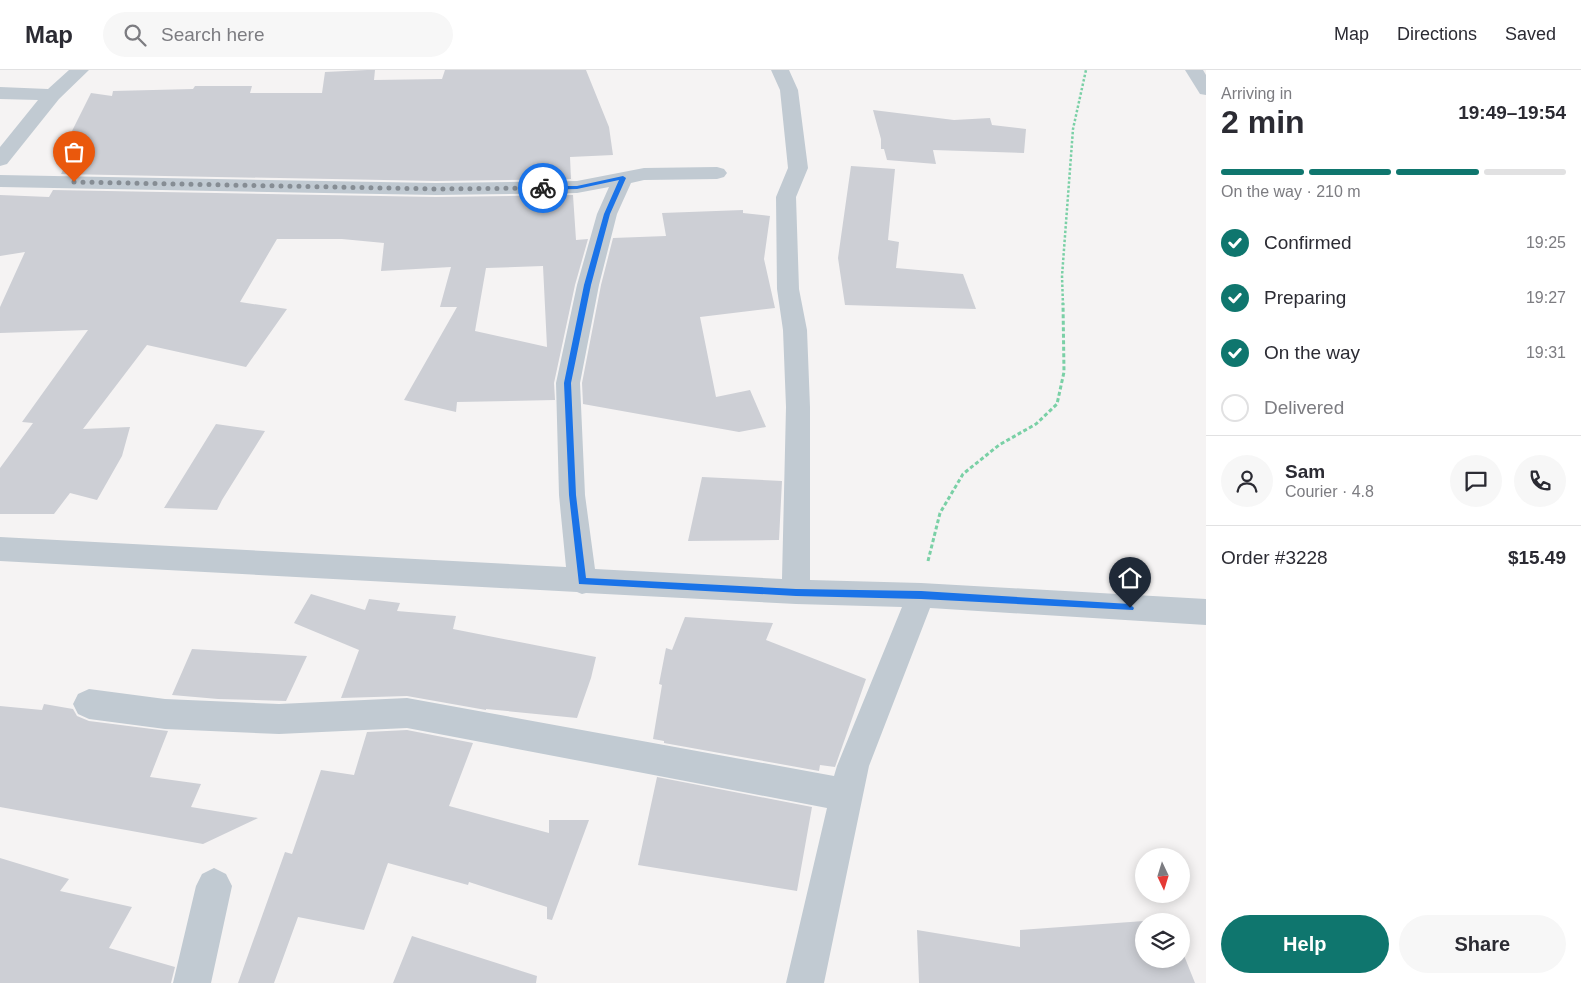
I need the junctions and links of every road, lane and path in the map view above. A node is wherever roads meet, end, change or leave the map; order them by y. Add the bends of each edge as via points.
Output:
1 (80, 70) edge
2 (780, 70) edge
3 (1086, 70) edge
4 (1194, 70) edge
5 (1206, 90) edge
6 (0, 93) edge
7 (52, 95) junction
8 (0, 160) edge
9 (717, 173) dead end
10 (623, 178) junction
11 (0, 180) edge
12 (0, 549) edge
13 (582, 582) junction
14 (796, 592) junction
15 (921, 595) junction
16 (1206, 612) edge
17 (89, 704) dead end
18 (847, 795) junction
19 (214, 886) dead end
20 (192, 983) edge
21 (805, 983) edge

1 - 7 street
2 - 14 street via 789,90 798,168 786,197 788,289 795,330 798,407
3 - 15 path via 1073,129 1062,276 1064,372 1057,404 1036,424 999,445 964,474 940,513
4 - 5 street
6 - 7 street
7 - 8 street
9 - 10 street via 644,174
10 - 11 street via 577,187 436,189
10 - 13 street via 607,214 588,285 568,383 572,495
12 - 13 street
13 - 14 street
14 - 15 street
15 - 16 street
15 - 18 street via 853,766
17 - 18 street via 165,714 279,719 407,713
18 - 21 street
19 - 20 street

